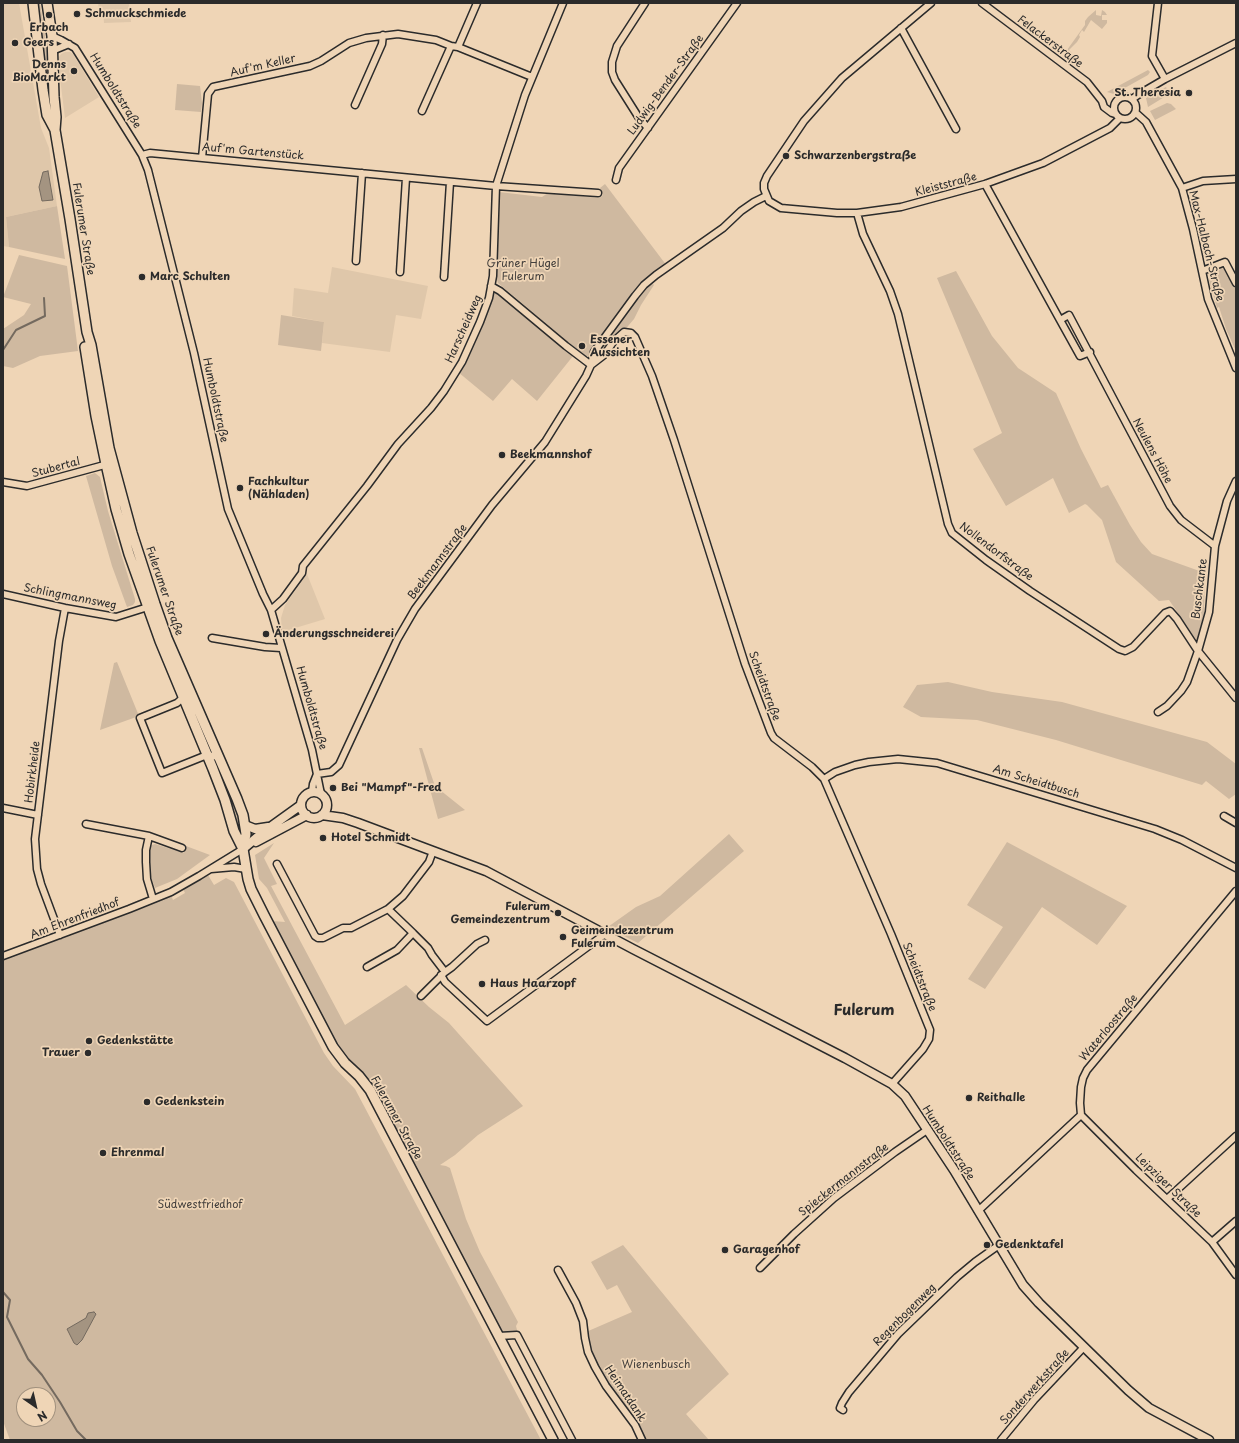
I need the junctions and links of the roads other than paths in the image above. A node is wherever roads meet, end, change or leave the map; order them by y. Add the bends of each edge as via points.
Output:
1 (33, 3) edge
2 (47, 3) edge
3 (477, 3) edge
4 (563, 3) edge
5 (645, 3) edge
6 (737, 3) edge
7 (931, 3) edge
8 (982, 3) edge
9 (1158, 3) edge
10 (901, 28) junction
11 (383, 35) junction
12 (52, 36) junction
13 (1236, 43) edge
14 (69, 44) junction
15 (451, 46) junction
16 (458, 47) junction
17 (52, 52) junction
18 (532, 77) junction
19 (41, 78) junction
20 (53, 78) junction
21 (1165, 79) junction
22 (1132, 99) junction
23 (1102, 101) junction
24 (1116, 101) junction
25 (355, 105) dead end
26 (422, 111) dead end
27 (1136, 113) junction
28 (1118, 116) junction
29 (648, 128) junction
30 (956, 129) dead end
31 (55, 130) junction
32 (142, 154) junction
33 (202, 158) junction
34 (362, 173) junction
35 (406, 178) junction
36 (1236, 178) edge
37 (616, 180) dead end
38 (450, 182) junction
39 (985, 184) junction
40 (496, 186) junction
41 (1182, 188) junction
42 (598, 193) dead end
43 (766, 196) junction
44 (857, 213) junction
45 (356, 261) dead end
46 (1202, 271) junction
47 (400, 272) dead end
48 (444, 277) dead end
49 (1236, 283) edge
50 (491, 286) junction
51 (1060, 320) junction
52 (1090, 352) junction
53 (591, 365) junction
54 (1236, 368) edge
55 (109, 463) junction
56 (1236, 481) edge
57 (3, 482) edge
58 (1215, 546) junction
59 (3, 594) edge
60 (151, 606) junction
61 (65, 608) junction
62 (271, 610) junction
63 (212, 638) dead end
64 (281, 648) junction
65 (1198, 651) junction
66 (190, 690) junction
67 (1236, 698) edge
68 (183, 699) junction
69 (1158, 712) dead end
70 (207, 755) junction
71 (219, 757) junction
72 (317, 774) junction
73 (824, 779) junction
74 (316, 793) junction
75 (302, 805) junction
76 (327, 805) junction
77 (3, 808) edge
78 (38, 815) junction
79 (307, 815) junction
80 (322, 815) junction
81 (1224, 816) dead end
82 (343, 818) junction
83 (1236, 823) edge
84 (86, 824) dead end
85 (245, 825) junction
86 (270, 827) junction
87 (149, 836) junction
88 (182, 848) dead end
89 (243, 849) junction
90 (433, 851) junction
91 (276, 864) dead end
92 (1236, 868) edge
93 (209, 869) junction
94 (246, 869) junction
95 (1236, 891) edge
96 (153, 899) junction
97 (388, 909) junction
98 (413, 933) junction
99 (605, 934) junction
100 (60, 935) junction
101 (485, 940) dead end
102 (3, 956) edge
103 (367, 967) dead end
104 (443, 973) junction
105 (421, 996) dead end
106 (892, 1084) junction
107 (1081, 1115) junction
108 (927, 1130) junction
109 (1236, 1136) edge
110 (1167, 1199) junction
111 (978, 1211) junction
112 (1236, 1221) edge
113 (1212, 1242) junction
114 (999, 1245) junction
115 (760, 1268) dead end
116 (558, 1270) dead end
117 (1236, 1276) edge
118 (499, 1336) junction
119 (1084, 1347) junction
120 (843, 1410) dead end
121 (639, 1439) edge
122 (554, 1440) edge
123 (572, 1440) edge
124 (1001, 1440) edge
125 (1209, 1440) edge

1 - 19 main road, Fulerumer Straße
2 - 12 main road, Fulerumer Straße
3 - 16 street
4 - 18 street, Harscheidweg
5 - 29 street via 617,46 612,72 639,118
6 - 29 street, Ludwig-Bender-Straße
7 - 10 street
8 - 23 street, Felackerstraße via 1087,82
9 - 21 street via 1152,56
10 - 30 street
10 - 43 street via 842,78 804,121 769,173 764,183
11 - 15 street, Auf'm Keller via 418,36
11 - 25 street via 382,44
11 - 33 street, Auf'm Keller via 349,43 321,62 310,66 213,87 208,94
12 - 14 street, Humboldtstraße
12 - 17 main road, Fulerumer Straße
13 - 21 street
14 - 17 street
14 - 32 street, Humboldtstraße via 75,48
15 - 16 street, Auf'm Keller
15 - 26 street
16 - 18 street, Auf'm Keller
17 - 20 main road, Fulerumer Straße
18 - 40 street, Harscheidweg
19 - 20 main road
19 - 31 main road, Fulerumer Straße via 47,114
20 - 31 main road, Fulerumer Straße
21 - 22 street
22 - 24 street via 1124,97
22 - 27 street, Max-Halbach-Straße via 1137,106
23 - 24 street
23 - 28 street, Felackerstraße via 1104,107
24 - 28 street via 1114,110
27 - 28 street via 1129,119
27 - 41 street, Max-Halbach-Straße via 1146,122
28 - 39 street, Kleiststraße via 1110,128 1069,151
29 - 37 street, Ludwig-Bender-Straße via 619,168
31 - 55 main road, Fulerumer Straße via 87,332 85,346 96,416
32 - 33 street, Auf'm Gartenstück
32 - 62 street, Humboldtstraße via 194,353 228,509
33 - 34 street, Auf'm Gartenstück
34 - 35 street, Auf'm Gartenstück
34 - 45 street
35 - 38 street, Auf'm Gartenstück
35 - 47 street
36 - 41 street via 1203,181
38 - 40 street, Auf'm Gartenstück
38 - 48 street
39 - 44 street, Kleiststraße via 901,207
39 - 51 street
40 - 42 street, Auf'm Gartenstück
40 - 50 street, Harscheidweg
41 - 46 street, Max-Halbach-Straße
43 - 44 street, Kleiststraße via 769,201 781,208
43 - 53 street, Beekmannstraße via 741,211 723,228 644,285 594,352
44 - 65 street, Nollendorfstraße via 863,234 898,314 952,533 1024,587 1119,649 1125,651 1133,647 1165,613 1170,611
46 - 49 street via 1225,262
46 - 54 street, Max-Halbach-Straße via 1208,299
50 - 53 street
50 - 62 street, Harscheidweg via 480,322 449,384 398,444 303,566 302,573 287,594
51 - 52 street via 1080,356
51 - 52 street, Neulens Höhe via 1069,315
52 - 58 street, Neulens Höhe via 1170,506 1181,520
53 - 72 street, Beekmannstraße via 545,442 492,505 415,609 397,640 339,765 331,772
53 - 73 street, Scheidtstraße via 604,355 624,332 635,337 652,376 674,440 745,664 771,733
55 - 57 street, Stubertal via 27,486
55 - 60 main road, Fulerumer Straße via 116,509 127,547
56 - 58 street, Buschkante via 1227,502
58 - 65 street, Buschkante via 1209,612
59 - 61 street, Schlingmannsweg
60 - 61 street, Schlingmannsweg via 116,617
60 - 66 main road, Fulerumer Straße
60 - 68 main road, Fulerumer Straße
61 - 78 street, Hobirkheide
62 - 64 street, Humboldtstraße
63 - 64 street
64 - 72 street, Humboldtstraße
65 - 67 street, Nollendorfstraße
65 - 69 street, Buschkante via 1187,682 1167,706
66 - 68 street
66 - 71 main road, Fulerumer Straße
68 - 70 main road, Fulerumer Straße
68 - 70 street via 140,718 162,773
70 - 71 street
70 - 89 main road, Fulerumer Straße
71 - 85 main road, Fulerumer Straße via 237,798
72 - 74 street, Humboldtstraße
73 - 92 street, Am Scheidtbusch via 835,772 869,762 898,759 937,763 1155,829
73 - 106 street, Scheidtstraße via 930,1030 929,1039 923,1048
74 - 75 street via 307,795
74 - 76 street, Humboldtstraße
75 - 79 street
75 - 86 street
76 - 80 street
76 - 82 street, Humboldtstraße
77 - 78 street
78 - 100 street, Hobirkheide via 35,839 37,869
79 - 80 street, Humboldtstraße
79 - 89 street
80 - 82 street, Humboldtstraße
81 - 83 street
82 - 90 street, Humboldtstraße
84 - 87 street
85 - 86 street via 255,828
85 - 89 main road, Fulerumer Straße
86 - 89 street
87 - 88 street
87 - 96 street via 146,862
89 - 93 street, Am Ehrenfriedhof
89 - 94 main road, Fulerumer Straße
90 - 97 street via 429,862 403,896
90 - 99 street, Humboldtstraße via 486,871
91 - 97 street via 318,938 343,928 351,928
93 - 94 street, Am Ehrenfriedhof
93 - 96 street, Am Ehrenfriedhof via 185,885
94 - 118 main road, Fulerumer Straße via 264,915 333,1046 370,1090
95 - 107 street, Waterloostraße via 1087,1070 1081,1087
96 - 100 street, Am Ehrenfriedhof
97 - 98 street
98 - 103 street via 397,950
98 - 104 street via 428,948
99 - 104 street via 487,1021 445,982
99 - 106 street, Humboldtstraße
100 - 102 street, Am Ehrenfriedhof
101 - 104 street
104 - 105 street
106 - 108 street, Humboldtstraße via 905,1096
107 - 110 street, Leipziger Straße
107 - 111 street
108 - 111 street, Humboldtstraße
108 - 115 street, Spieckermannstraße via 834,1198
109 - 110 street
110 - 113 street, Leipziger Straße
111 - 114 street, Humboldtstraße
112 - 113 street
113 - 117 street, Leipziger Straße
114 - 119 street, Humboldtstraße via 1024,1286
114 - 120 street, Regenbogenweg via 957,1277 898,1334 849,1392 840,1408
116 - 121 street, Heimatdank via 584,1321 584,1338 595,1367 635,1425
118 - 122 main road, Fulerumer Straße
118 - 123 street via 517,1335
119 - 124 street, Sonderwerkstraße via 1034,1400
119 - 125 street, Humboldtstraße via 1149,1408

